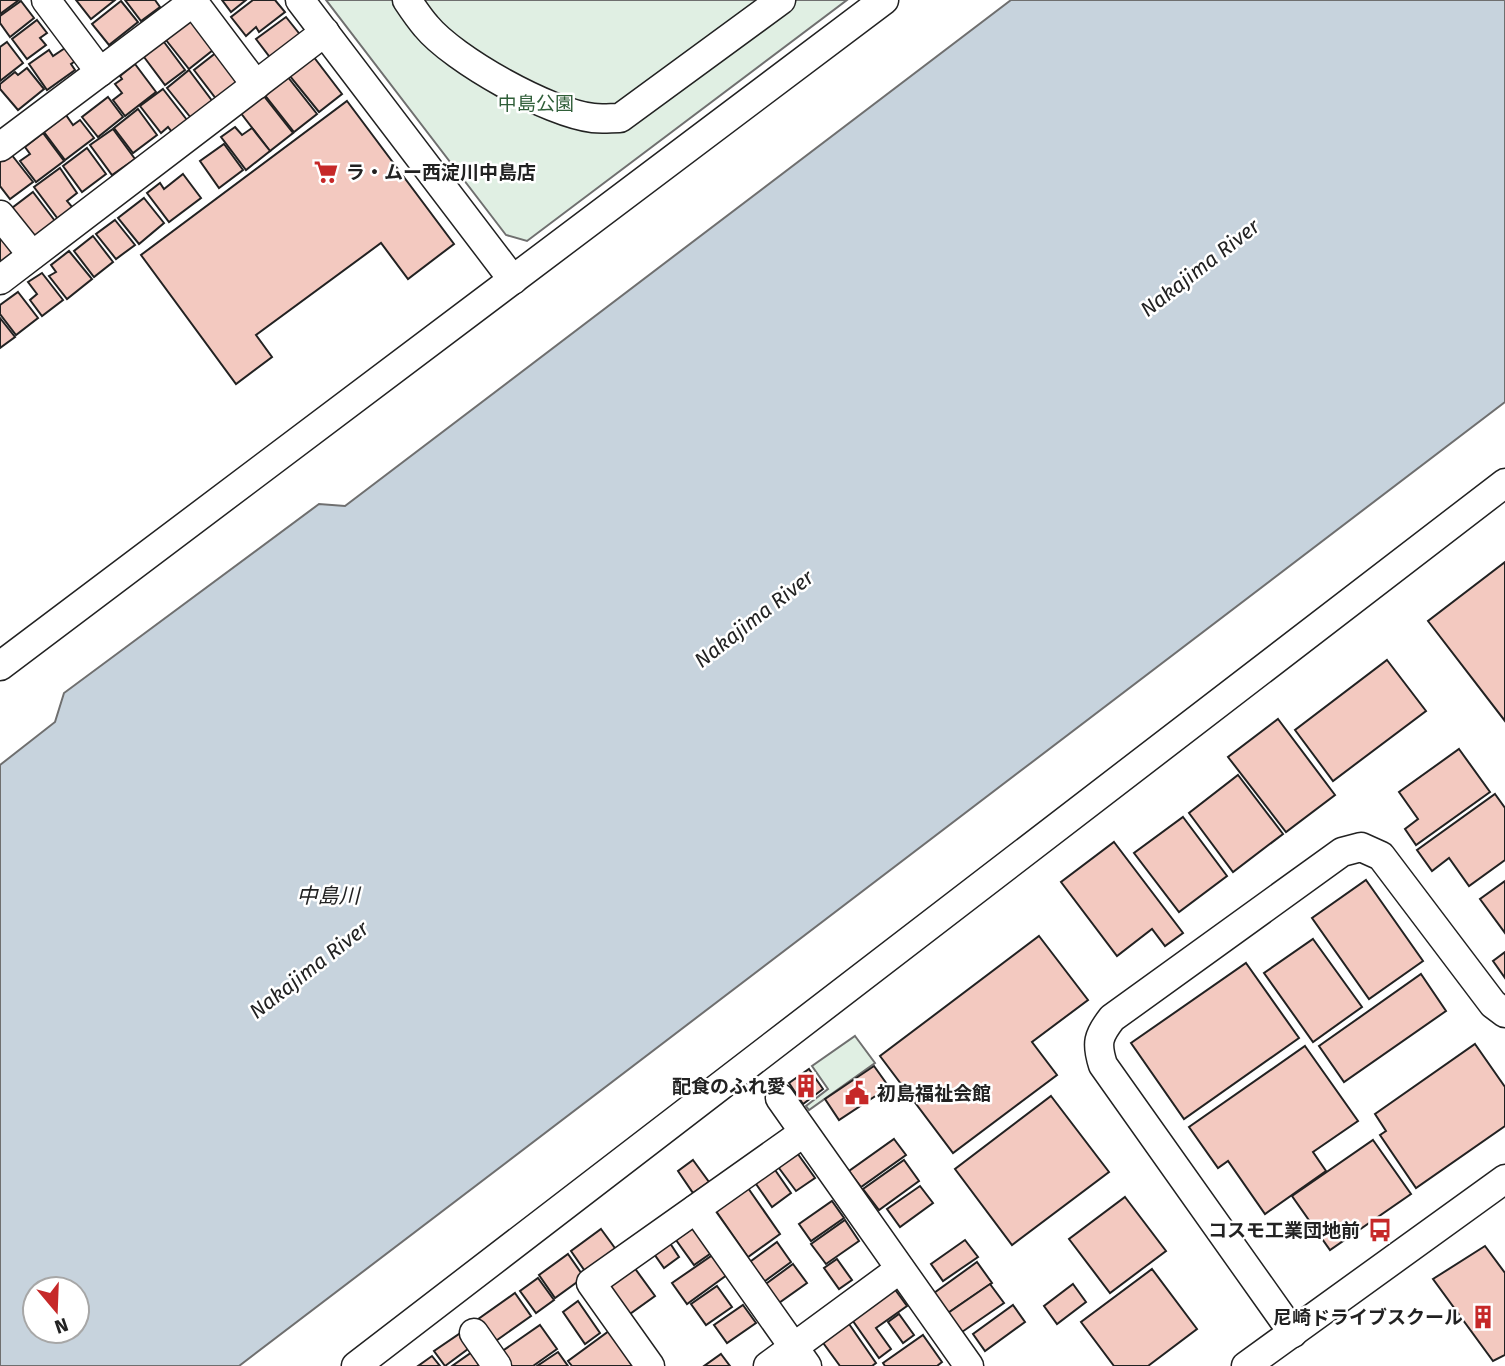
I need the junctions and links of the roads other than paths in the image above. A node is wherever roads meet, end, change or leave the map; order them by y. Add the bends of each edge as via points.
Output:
1 (46, 0) edge
2 (300, 0) edge
3 (407, 0) edge
4 (781, 0) edge
5 (884, 0) edge
6 (193, 1) edge
7 (325, 32) junction
8 (100, 72) junction
9 (256, 85) junction
10 (4, 136) edge
11 (0, 215) edge
12 (32, 256) junction
13 (0, 280) edge
14 (513, 280) junction
15 (1505, 483) edge
16 (0, 666) edge
17 (1505, 1013) edge
18 (779, 1098) dead end
19 (803, 1133) junction
20 (1505, 1179) edge
21 (696, 1209) junction
22 (900, 1269) junction
23 (474, 1333) dead end
24 (1293, 1333) junction
25 (800, 1357) edge
26 (357, 1366) edge
27 (497, 1366) edge
28 (650, 1366) edge
29 (768, 1366) edge
30 (969, 1366) edge
31 (1246, 1366) edge

1 - 8 street
2 - 7 street
3 - 4 street via 427,28 493,79 552,106 592,118 620,118
5 - 14 street
6 - 8 street
6 - 9 street
7 - 9 street
7 - 14 street
8 - 10 street
9 - 12 street
11 - 12 street
12 - 13 street
14 - 16 street
15 - 26 street
17 - 24 street via 1493,1004 1381,856 1361,847 1342,852 1112,1018 1101,1032 1098,1049 1103,1065
18 - 19 street
19 - 21 street
19 - 22 street
20 - 24 street
21 - 25 street
21 - 28 street via 591,1283
22 - 25 street
22 - 30 street
23 - 27 street
24 - 31 street
25 - 29 street

